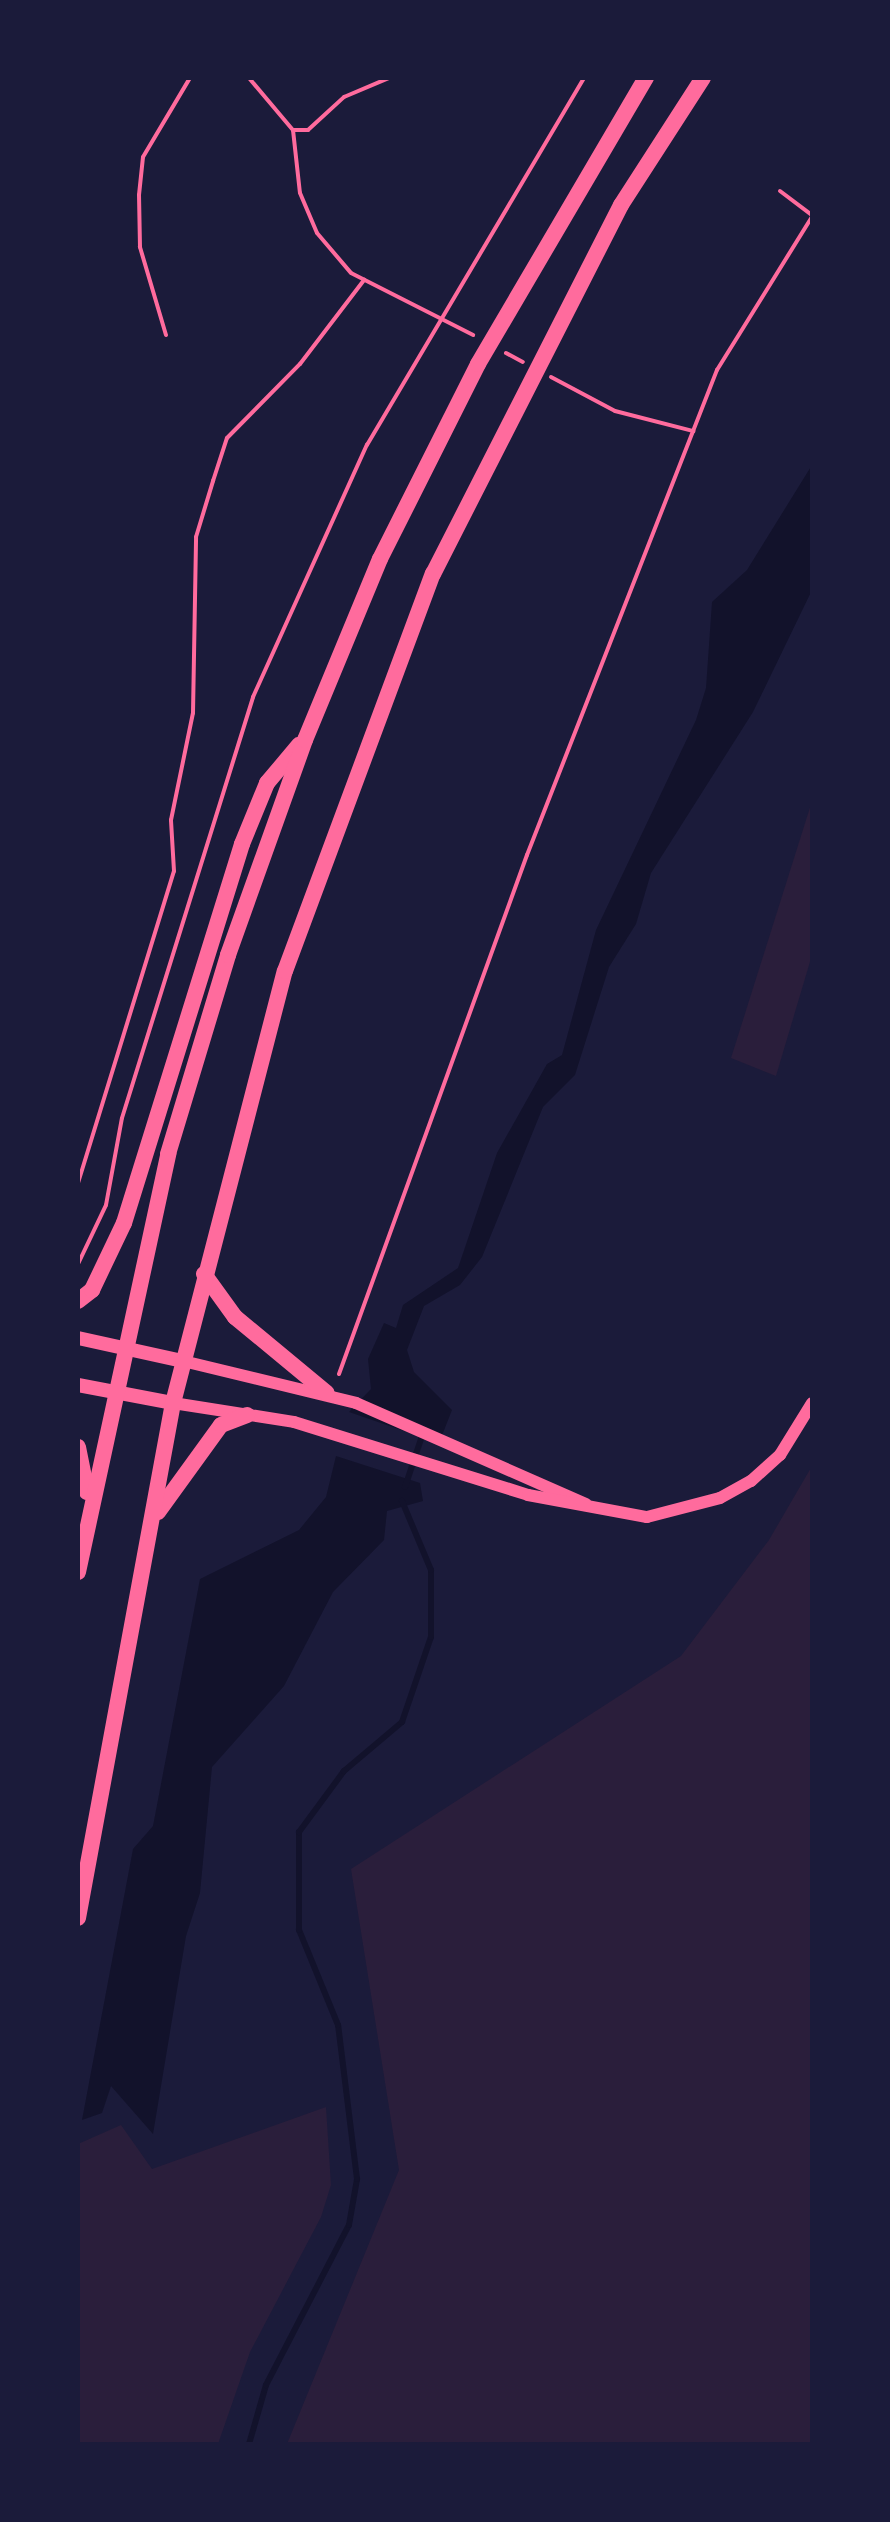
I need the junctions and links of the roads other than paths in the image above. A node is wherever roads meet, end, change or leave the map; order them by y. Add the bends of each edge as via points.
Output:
1 (646, 78) edge
2 (703, 78) edge
3 (307, 734) junction
4 (204, 1274) junction
5 (78, 1301) edge
6 (78, 1338) edge
7 (126, 1347) junction
8 (183, 1361) junction
9 (78, 1385) edge
10 (115, 1392) junction
11 (327, 1393) junction
12 (173, 1403) junction
13 (812, 1403) edge
14 (247, 1415) junction
15 (78, 1447) edge
16 (604, 1512) junction
17 (88, 1518) junction
18 (152, 1524) junction
19 (78, 1572) edge
20 (78, 1918) edge

1 - 3 main road via 478,364 380,559
2 - 4 main road via 621,205 433,574 285,971
3 - 5 main road via 262,795 185,1010 124,1223 92,1290
3 - 7 main road via 228,955 168,1154
4 - 8 main road
4 - 11 main road via 235,1317
6 - 7 main road
7 - 8 main road
7 - 10 main road
8 - 11 street
8 - 12 main road
9 - 10 main road
10 - 12 main road
10 - 17 main road
11 - 16 street via 443,1436
12 - 14 street
12 - 18 main road
13 - 16 street via 780,1455 720,1498 647,1517
14 - 16 street via 339,1434 425,1464
14 - 18 main road via 221,1425 182,1470
15 - 17 main road
17 - 19 main road
18 - 20 main road

